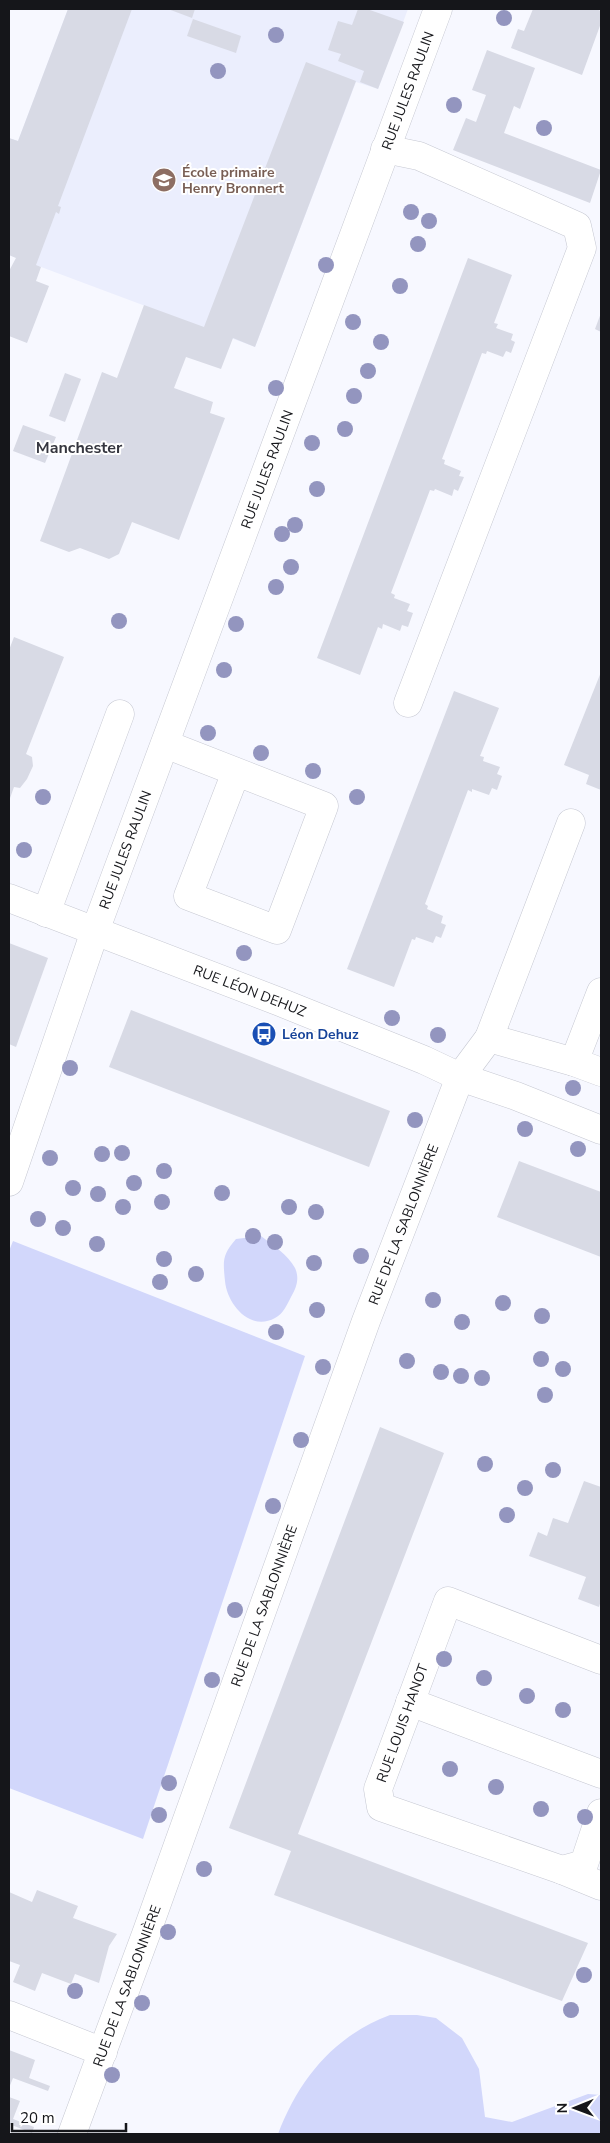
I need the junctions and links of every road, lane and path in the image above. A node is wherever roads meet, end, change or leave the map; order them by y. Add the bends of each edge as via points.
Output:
1 (438, 9) edge
2 (385, 149) junction
3 (408, 703) dead end
4 (120, 714) dead end
5 (165, 744) junction
6 (236, 772) junction
7 (570, 822) dead end
8 (9, 898) edge
9 (46, 913) junction
10 (96, 931) junction
11 (601, 992) edge
12 (489, 1038) junction
13 (574, 1062) junction
14 (601, 1072) edge
15 (460, 1077) junction
16 (601, 1130) edge
17 (9, 1182) edge
18 (601, 1660) edge
19 (410, 1702) junction
20 (601, 1774) edge
21 (601, 1813) edge
22 (562, 1870) junction
23 (601, 1886) edge
24 (9, 2015) edge
25 (103, 2052) junction
26 (72, 2134) edge

1 - 2 street, RUE JULES RAULIN
2 - 3 street via 419,156 577,226 582,248
2 - 5 street, RUE JULES RAULIN
4 - 9 street
5 - 6 street
5 - 10 street, RUE JULES RAULIN
6 - 6 street via 324,806 277,930 188,896
7 - 12 street, RUE DE LA SABLONNIÈRE
8 - 9 street, RUE LÉON DEHUZ
9 - 10 street, RUE LÉON DEHUZ
10 - 15 street, RUE LÉON DEHUZ
10 - 17 street, RUE JULES RAULIN
11 - 13 street
12 - 13 street
12 - 15 street, RUE DE LA SABLONNIÈRE
13 - 14 street
15 - 16 street, RUE LÉON DEHUZ
15 - 25 street, RUE DE LA SABLONNIÈRE via 366,1321
18 - 19 street, RUE LOUIS HANOT via 448,1600
19 - 20 street
19 - 22 street, RUE LOUIS HANOT via 378,1789 381,1807
21 - 22 street via 584,1864
22 - 23 street
24 - 25 street
25 - 26 street, RUE DE LA SABLONNIÈRE

